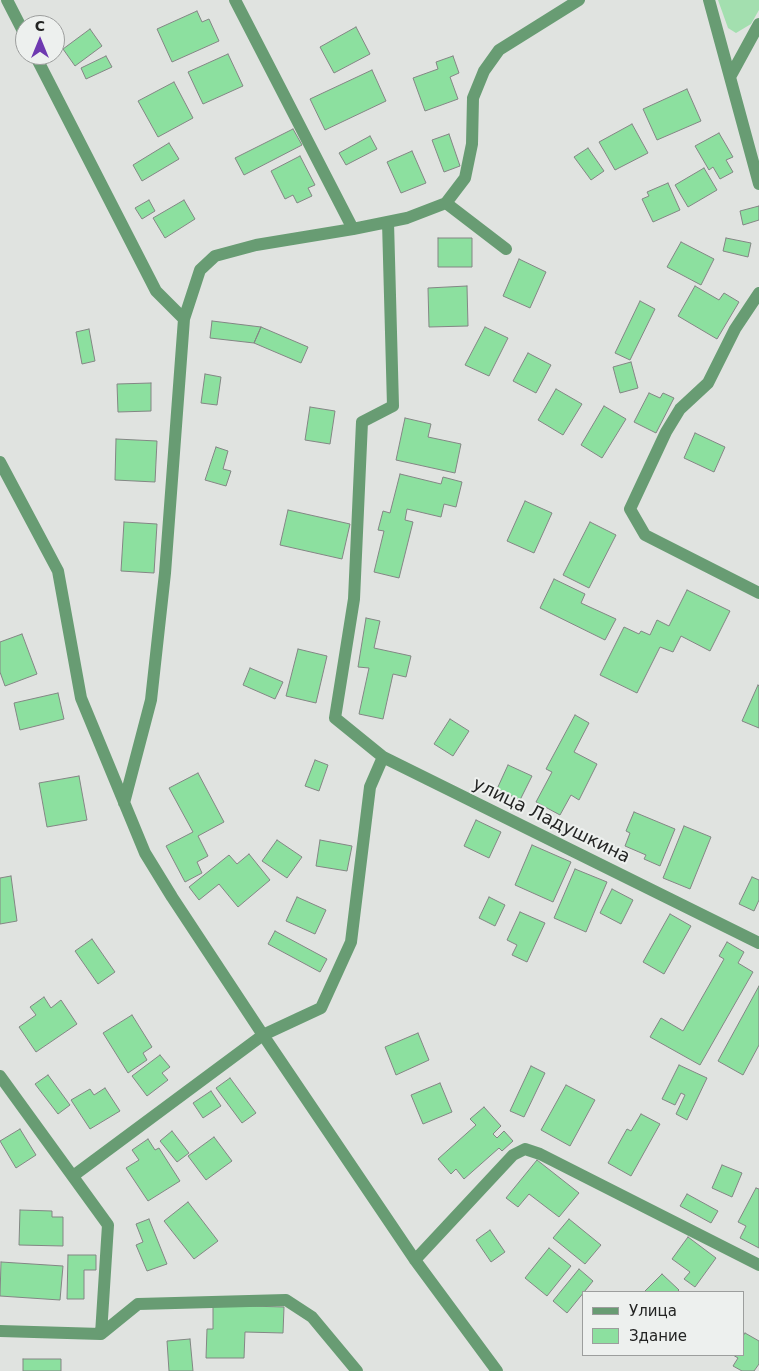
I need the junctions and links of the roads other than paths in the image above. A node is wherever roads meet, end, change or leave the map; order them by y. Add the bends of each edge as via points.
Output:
1 (7, 0) edge
2 (234, 0) edge
3 (579, 0) edge
4 (709, 0) edge
5 (15, 16) edge
6 (759, 24) edge
7 (40, 65) edge
8 (730, 77) junction
9 (759, 184) edge
10 (446, 203) junction
11 (388, 222) junction
12 (353, 230) junction
13 (506, 249) dead end
14 (759, 293) edge
15 (184, 319) junction
16 (0, 462) edge
17 (759, 592) edge
18 (383, 757) junction
19 (124, 803) junction
20 (759, 943) edge
21 (263, 1035) junction
22 (0, 1076) edge
23 (73, 1176) junction
24 (415, 1260) junction
25 (759, 1265) edge
26 (0, 1331) edge
27 (101, 1334) junction
28 (357, 1371) edge
29 (497, 1371) edge

1 - 5 street
2 - 12 street
3 - 10 street via 498,50 473,98 472,144 465,178
4 - 8 street
6 - 8 street
7 - 15 street via 156,292
8 - 9 street
10 - 11 street
10 - 13 street
11 - 12 street
11 - 18 street, улица Ладушкина via 393,406 362,422 354,599 335,718
12 - 15 street via 215,256 200,270
14 - 17 street via 735,329 708,383 680,409 666,432 630,509 645,535
15 - 19 street via 165,573 151,700
16 - 19 street via 58,571 81,698
18 - 20 street, улица Ладушкина
18 - 21 street via 370,787 351,942 320,1008
19 - 21 street via 145,853
21 - 23 street
21 - 24 street
22 - 23 street
23 - 27 street via 108,1225
24 - 25 street via 513,1155 525,1149
24 - 29 street
26 - 27 street
27 - 28 street via 138,1304 286,1300 312,1317

